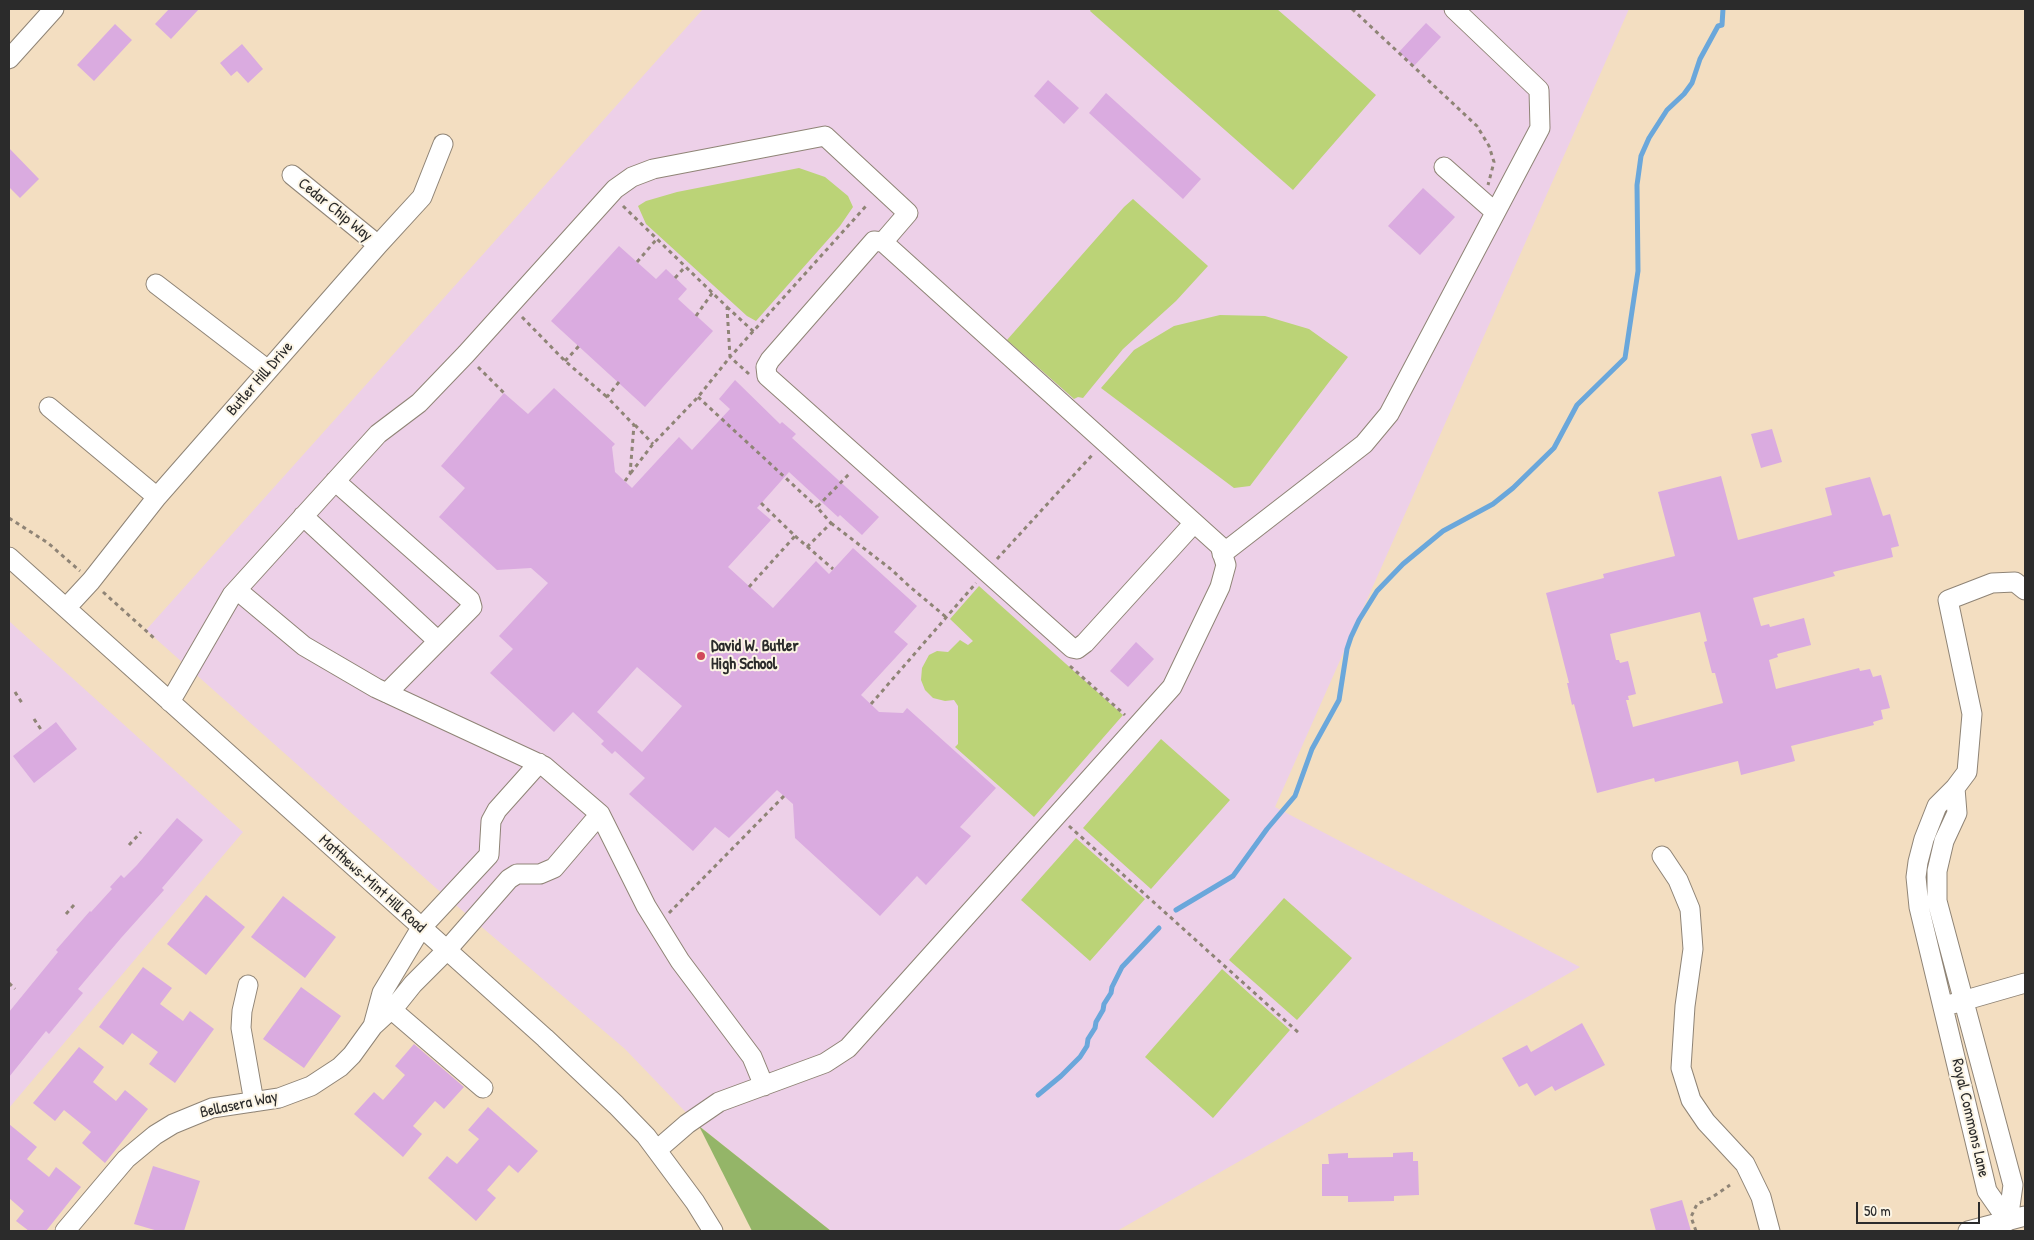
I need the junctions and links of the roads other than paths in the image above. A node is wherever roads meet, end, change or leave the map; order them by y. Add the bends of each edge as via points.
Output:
1 (54, 9) edge
2 (1454, 9) edge
3 (9, 59) edge
4 (443, 144) dead end
5 (1444, 167) dead end
6 (292, 175) dead end
7 (1490, 207) junction
8 (883, 242) junction
9 (378, 245) junction
10 (156, 284) dead end
11 (268, 370) junction
12 (49, 407) dead end
13 (335, 481) junction
14 (156, 497) junction
15 (303, 516) junction
16 (1194, 523) junction
17 (1222, 554) junction
18 (9, 557) edge
19 (237, 590) junction
20 (2025, 590) edge
21 (66, 608) junction
22 (438, 641) junction
23 (387, 693) junction
24 (170, 702) junction
25 (539, 763) junction
26 (1955, 788) junction
27 (600, 814) junction
28 (490, 846) junction
29 (1662, 856) dead end
30 (517, 874) junction
31 (421, 928) junction
32 (446, 951) junction
33 (2025, 983) edge
34 (248, 985) dead end
35 (1963, 1000) junction
36 (1943, 1006) junction
37 (391, 1009) junction
38 (373, 1026) junction
39 (764, 1086) junction
40 (483, 1088) dead end
41 (254, 1102) junction
42 (657, 1150) junction
43 (2017, 1218) edge
44 (65, 1231) edge
45 (713, 1231) edge
46 (1770, 1231) edge
47 (1968, 1231) edge

1 - 3 street
2 - 7 street via 1539,90 1540,128
4 - 9 street, Butler Hill Drive via 422,197
5 - 7 street
6 - 9 street, Cedar Chip Way
7 - 17 street via 1389,414 1364,444
8 - 13 street via 908,213 825,136 632,177 610,194 419,403 378,434
8 - 16 street
8 - 16 street via 874,241 770,360 766,367 767,376 1072,648 1077,649 1085,643
9 - 11 street, Butler Hill Drive
10 - 11 street
11 - 14 street, Butler Hill Drive
12 - 14 street
13 - 15 street
13 - 22 street via 470,600 472,607
14 - 21 street, Butler Hill Drive
15 - 19 street
15 - 22 street
16 - 17 street via 1220,546
17 - 39 street via 1226,565 1220,587 1172,687 848,1048 825,1063
18 - 21 street, Matthews-Mint Hill Road
19 - 23 street via 304,646
19 - 24 street
20 - 26 street, Royal Commons Lane via 2015,582 1992,583 1948,600 1972,714 1967,772
21 - 24 street, Matthews-Mint Hill Road
22 - 23 street
23 - 25 street
24 - 31 street, Matthews-Mint Hill Road
25 - 27 street
25 - 28 street via 497,810 491,821
26 - 35 street, Royal Commons Lane via 1956,813 1944,841 1937,871 1937,902
26 - 36 street, Royal Commons Lane via 1933,814 1916,877 1919,907
27 - 30 street via 554,868 540,874
27 - 39 street via 646,906 680,961 752,1057
28 - 30 street via 496,862 504,871
28 - 31 street, Bellasera Way via 489,855
29 - 46 street via 1678,880 1690,909 1694,949 1685,1006 1681,1068 1691,1100 1706,1122 1746,1164
30 - 32 street, Bellasera Way via 509,878
31 - 32 street, Matthews-Mint Hill Road
31 - 38 street, Bellasera Way via 382,992
32 - 37 street, Bellasera Way
32 - 42 street, Matthews-Mint Hill Road via 545,1038 616,1105
33 - 35 street
34 - 41 street via 241,1028
35 - 36 street
35 - 43 street, Royal Commons Lane via 2013,1185
36 - 43 street, Royal Commons Lane via 1987,1191
37 - 38 street, Bellasera Way
37 - 40 street
38 - 41 street, Bellasera Way via 352,1056 327,1077 294,1093
39 - 42 street via 719,1102
41 - 44 street, Bellasera Way via 212,1108 191,1115 155,1136 126,1159
42 - 45 street, Matthews-Mint Hill Road
43 - 47 street

